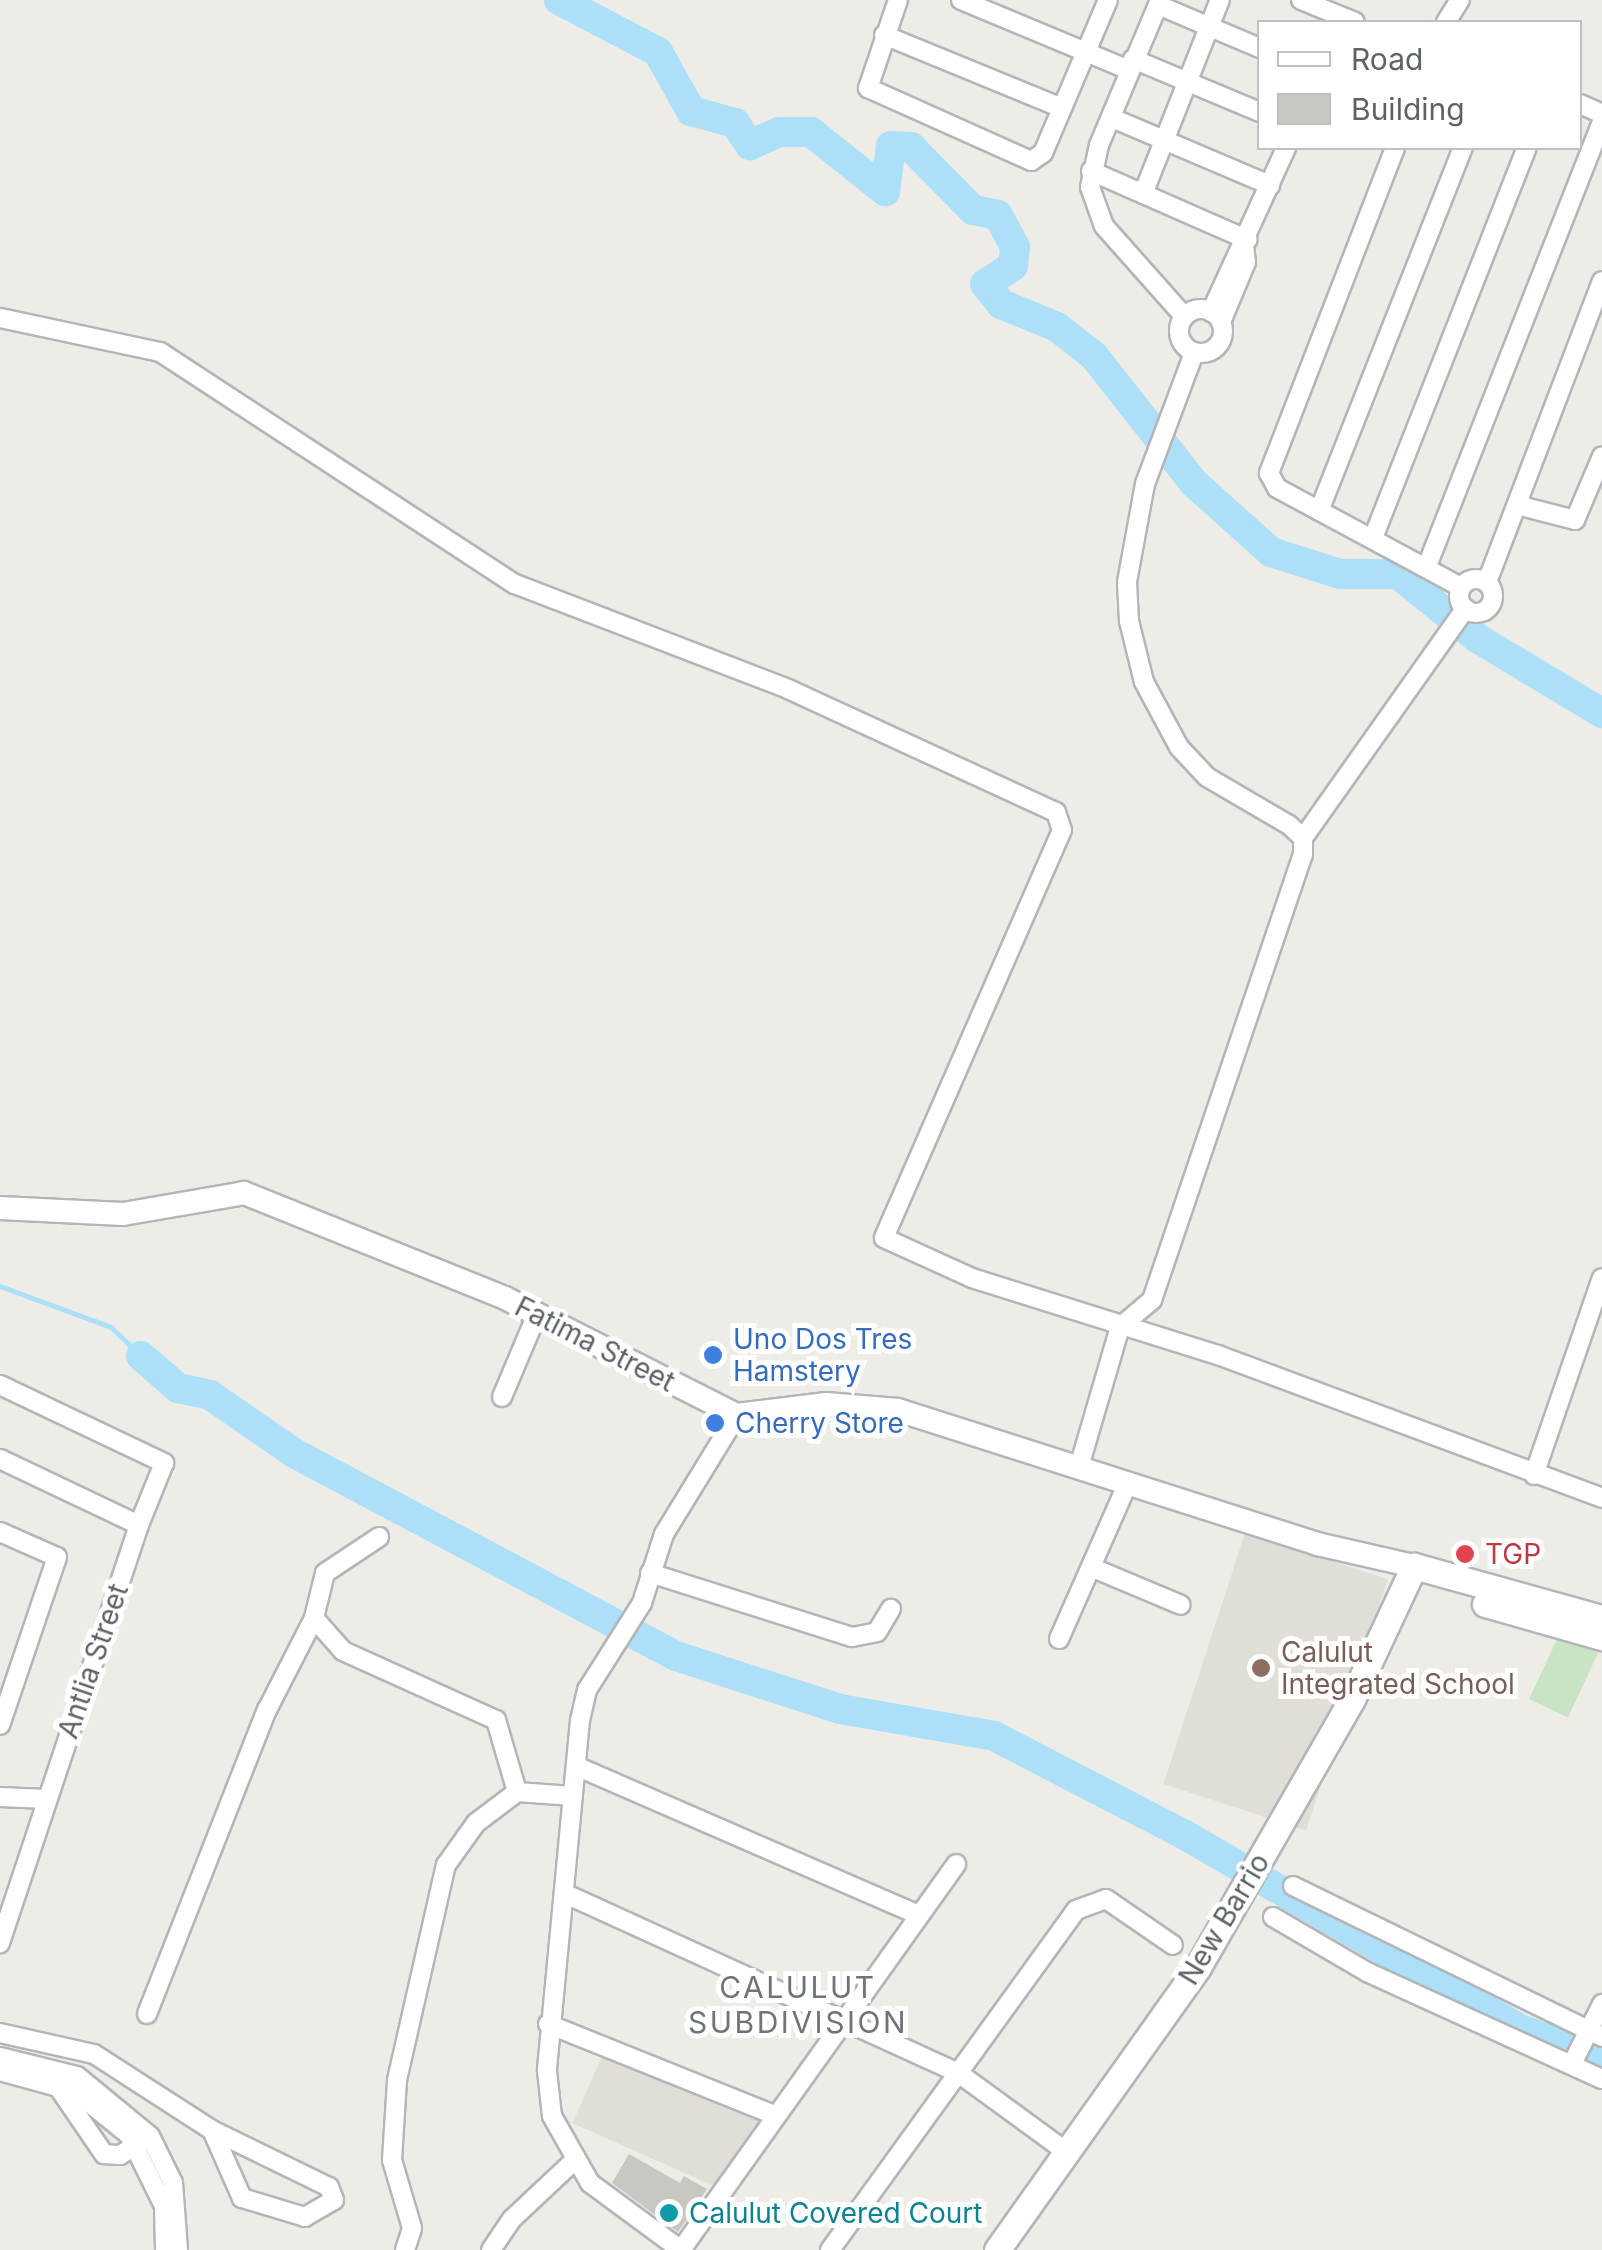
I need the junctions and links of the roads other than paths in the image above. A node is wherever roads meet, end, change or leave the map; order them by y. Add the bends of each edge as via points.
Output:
1 (898, 0) edge
2 (961, 0) edge
3 (1108, 0) edge
4 (1220, 0) edge
5 (1302, 0) edge
6 (1159, 3) edge
7 (1343, 20) edge
8 (1210, 26) junction
9 (884, 34) junction
10 (1257, 47) edge
11 (1084, 52) junction
12 (1131, 64) junction
13 (1189, 83) junction
14 (1062, 108) junction
15 (1257, 111) edge
16 (1112, 118) junction
17 (1602, 118) edge
18 (1165, 141) junction
19 (1285, 150) edge
20 (1394, 150) edge
21 (1462, 150) edge
22 (1525, 150) edge
23 (1091, 171) junction
24 (1270, 185) junction
25 (1142, 194) junction
26 (1246, 243) junction
27 (1602, 281) edge
28 (1184, 316) junction
29 (1216, 317) junction
30 (0, 318) edge
31 (1194, 352) junction
32 (1602, 456) edge
33 (1516, 505) junction
34 (1319, 510) junction
35 (1372, 538) junction
36 (1427, 566) junction
37 (1486, 582) junction
38 (1461, 587) junction
39 (1463, 612) junction
40 (1303, 838) junction
41 (0, 1208) edge
42 (1602, 1278) edge
43 (537, 1314) junction
44 (1120, 1327) junction
45 (0, 1385) edge
46 (502, 1397) dead end
47 (737, 1415) junction
48 (0, 1459) edge
49 (1079, 1466) junction
50 (1534, 1474) junction
51 (1128, 1485) junction
52 (1602, 1498) edge
53 (139, 1525) junction
54 (0, 1532) edge
55 (379, 1537) dead end
56 (1093, 1568) junction
57 (650, 1573) junction
58 (1411, 1574) junction
59 (1180, 1605) dead end
60 (891, 1609) dead end
61 (314, 1618) junction
62 (1602, 1618) edge
63 (1602, 1637) edge
64 (1059, 1640) dead end
65 (0, 1665) edge
66 (20, 1668) junction
67 (0, 1725) edge
68 (576, 1766) junction
69 (517, 1792) junction
70 (573, 1796) junction
71 (0, 1797) edge
72 (47, 1800) junction
73 (956, 1864) dead end
74 (1293, 1886) dead end
75 (568, 1895) junction
76 (918, 1915) junction
77 (1272, 1917) dead end
78 (0, 1944) edge
79 (1173, 1945) dead end
80 (1602, 2004) edge
81 (148, 2014) dead end
82 (846, 2018) junction
83 (548, 2024) junction
84 (0, 2033) edge
85 (1594, 2033) edge
86 (0, 2057) edge
87 (1575, 2057) junction
88 (0, 2071) edge
89 (957, 2072) junction
90 (57, 2076) junction
91 (1602, 2079) edge
92 (774, 2115) junction
93 (212, 2130) junction
94 (144, 2141) junction
95 (1064, 2150) junction
96 (576, 2159) junction
97 (172, 2248) edge
98 (406, 2250) edge
99 (491, 2250) edge
100 (830, 2250) edge
101 (997, 2250) edge

1 - 9 street
2 - 11 street
3 - 11 street
4 - 8 street
5 - 7 street
6 - 8 street
6 - 12 street
8 - 10 street
8 - 13 street
9 - 14 street
9 - 14 street via 866,78 876,96 1014,154 1038,159
11 - 12 street
11 - 14 street
12 - 13 street
12 - 16 street
13 - 15 street
13 - 18 street
16 - 18 street
16 - 23 street
17 - 36 street
18 - 24 street
18 - 25 street
19 - 24 street
20 - 34 street via 1269,472 1277,488
21 - 34 street
22 - 35 street
23 - 25 street
23 - 28 street via 1104,226
24 - 26 street
25 - 26 street
26 - 29 street via 1246,262
27 - 33 street
28 - 29 street
28 - 31 street via 1179,337
29 - 31 street via 1215,348
30 - 44 street via 160,352 515,584 788,688 1056,812 1062,830 882,1230 896,1246 972,1278
31 - 40 street via 1152,458 1127,582 1144,682 1159,718 1207,778
32 - 33 street via 1575,520
33 - 37 street
34 - 35 street
35 - 36 street
36 - 38 street
37 - 38 street
37 - 39 street via 1487,608
38 - 39 street
39 - 40 street
40 - 44 street via 1225,1098 1152,1300
41 - 43 street, Fatima Street via 123,1214 244,1193
42 - 50 street
43 - 46 street
43 - 47 street, Fatima Street
44 - 49 street
44 - 50 street via 1218,1355
45 - 53 street, Antlia Street via 164,1463
47 - 49 street via 826,1404 898,1410
47 - 57 street via 664,1534
48 - 53 street
49 - 51 street
50 - 52 street
51 - 56 street
51 - 58 street
53 - 72 street, Antlia Street
54 - 66 street via 58,1557
55 - 61 street via 325,1572
56 - 59 street
56 - 64 street
57 - 60 street via 852,1637 876,1632
57 - 68 street via 634,1618 587,1690
58 - 62 main road
58 - 63 main road
58 - 95 main road, New Barrio via 1308,1776 1198,1966
61 - 69 street via 343,1651 496,1720
61 - 81 street via 267,1710
65 - 66 street
66 - 67 street
68 - 70 street
68 - 76 street
69 - 70 street
69 - 98 street via 452,1852 432,1914 397,2080 392,2160 412,2228
70 - 75 street
71 - 72 street
72 - 78 street, Antlia Street
73 - 76 street
74 - 85 street
75 - 82 street
75 - 83 street
76 - 82 street
77 - 87 street via 1367,1972
79 - 89 street via 1106,1899 1090,1900
80 - 85 street
82 - 89 street
82 - 92 street
83 - 92 street
83 - 96 street via 552,2116
84 - 93 street via 94,2054
85 - 87 street
86 - 90 street
87 - 91 street
88 - 90 street
89 - 95 street
89 - 100 street
90 - 94 street
90 - 94 street via 104,2154
92 - 96 street via 681,2250 630,2218
93 - 93 street via 329,2187 334,2200 306,2217 242,2198
94 - 97 street
95 - 101 main road, New Barrio
96 - 99 street via 512,2219

